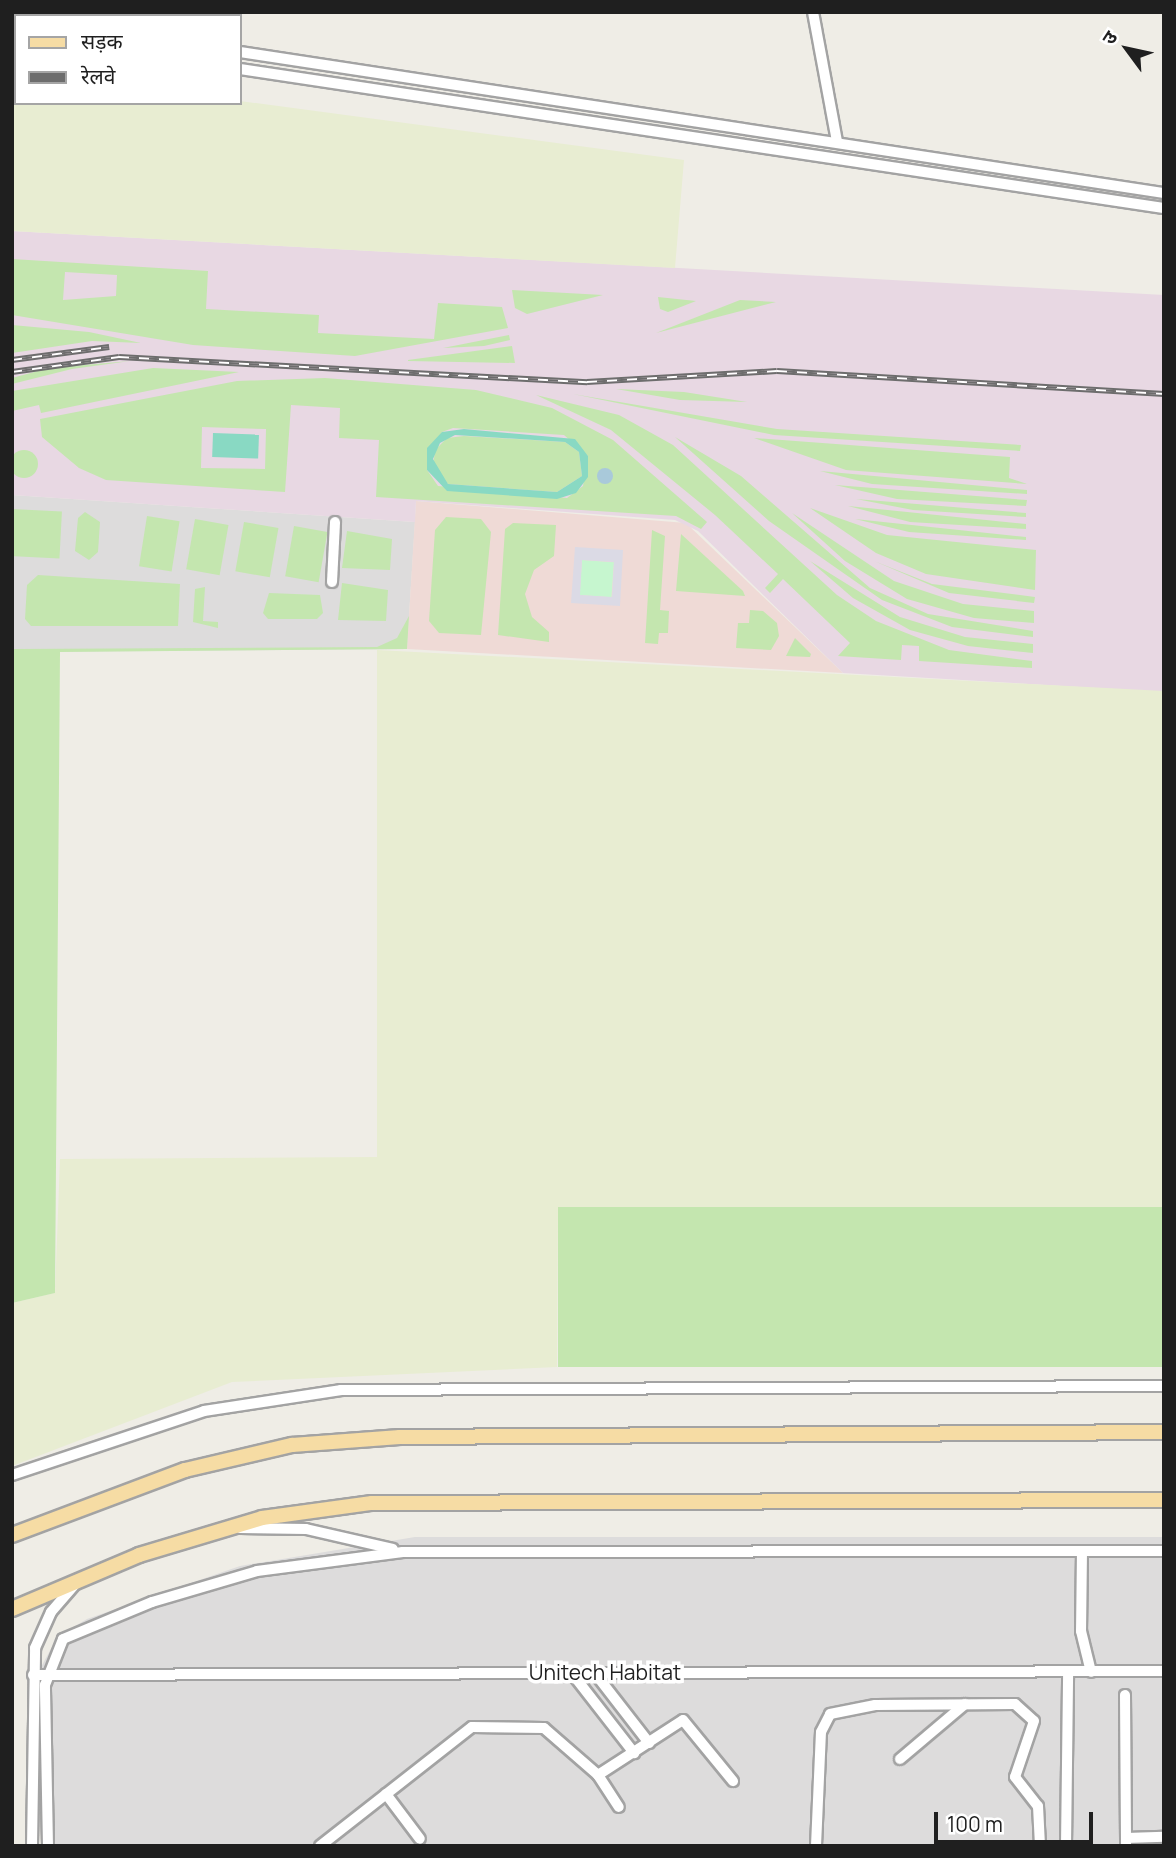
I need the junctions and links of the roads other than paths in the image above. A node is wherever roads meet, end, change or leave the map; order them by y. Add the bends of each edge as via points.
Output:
1 (813, 12) edge
2 (242, 52) edge
3 (242, 69) edge
4 (837, 142) junction
5 (1164, 193) edge
6 (1164, 208) edge
7 (335, 522) dead end
8 (332, 582) dead end
9 (1164, 1386) edge
10 (1164, 1433) edge
11 (12, 1475) edge
12 (1164, 1500) edge
13 (229, 1528) junction
14 (12, 1535) edge
15 (1164, 1550) edge
16 (1082, 1551) junction
17 (403, 1552) junction
18 (82, 1577) junction
19 (12, 1609) edge
20 (38, 1638) junction
21 (56, 1648) junction
22 (1164, 1671) edge
23 (572, 1672) junction
24 (594, 1672) junction
25 (1068, 1672) junction
26 (1091, 1672) junction
27 (33, 1675) junction
28 (47, 1675) junction
29 (1125, 1695) dead end
30 (965, 1704) junction
31 (649, 1743) junction
32 (48, 1746) junction
33 (634, 1753) junction
34 (900, 1759) dead end
35 (598, 1775) junction
36 (733, 1781) dead end
37 (386, 1794) junction
38 (32, 1797) junction
39 (619, 1807) dead end
40 (1164, 1837) edge
41 (420, 1839) dead end
42 (1126, 1842) edge
43 (32, 1846) edge
44 (48, 1846) edge
45 (320, 1846) edge
46 (816, 1846) edge
47 (1040, 1846) edge
48 (1066, 1846) edge

1 - 4 street
2 - 4 street
3 - 6 street
4 - 5 street
7 - 8 street
9 - 11 street via 341,1390 193,1414
10 - 14 main road via 400,1437 292,1446 185,1470
12 - 13 main road via 372,1503
13 - 17 street via 306,1530
13 - 18 main road
15 - 16 street
16 - 17 street
16 - 26 street via 1081,1631
17 - 21 street via 257,1571 72,1631
18 - 19 main road
18 - 20 street
20 - 21 street
20 - 27 street
21 - 28 street
22 - 26 street, Unitech Habitat
23 - 24 street, Unitech Habitat
23 - 28 street, Unitech Habitat
23 - 33 street
24 - 25 street, Unitech Habitat
24 - 31 street
25 - 26 street, Unitech Habitat
25 - 48 street
27 - 28 street, Unitech Habitat
27 - 38 street
28 - 32 street
29 - 42 street
30 - 34 street
30 - 46 street via 875,1705 830,1714 821,1732
30 - 47 street via 1015,1704 1032,1713 1015,1777 1038,1806
31 - 33 street
31 - 36 street via 682,1720
32 - 38 street
32 - 44 street
33 - 35 street
35 - 37 street via 544,1728 472,1727
35 - 39 street
37 - 41 street
37 - 45 street
38 - 43 street
40 - 42 street

